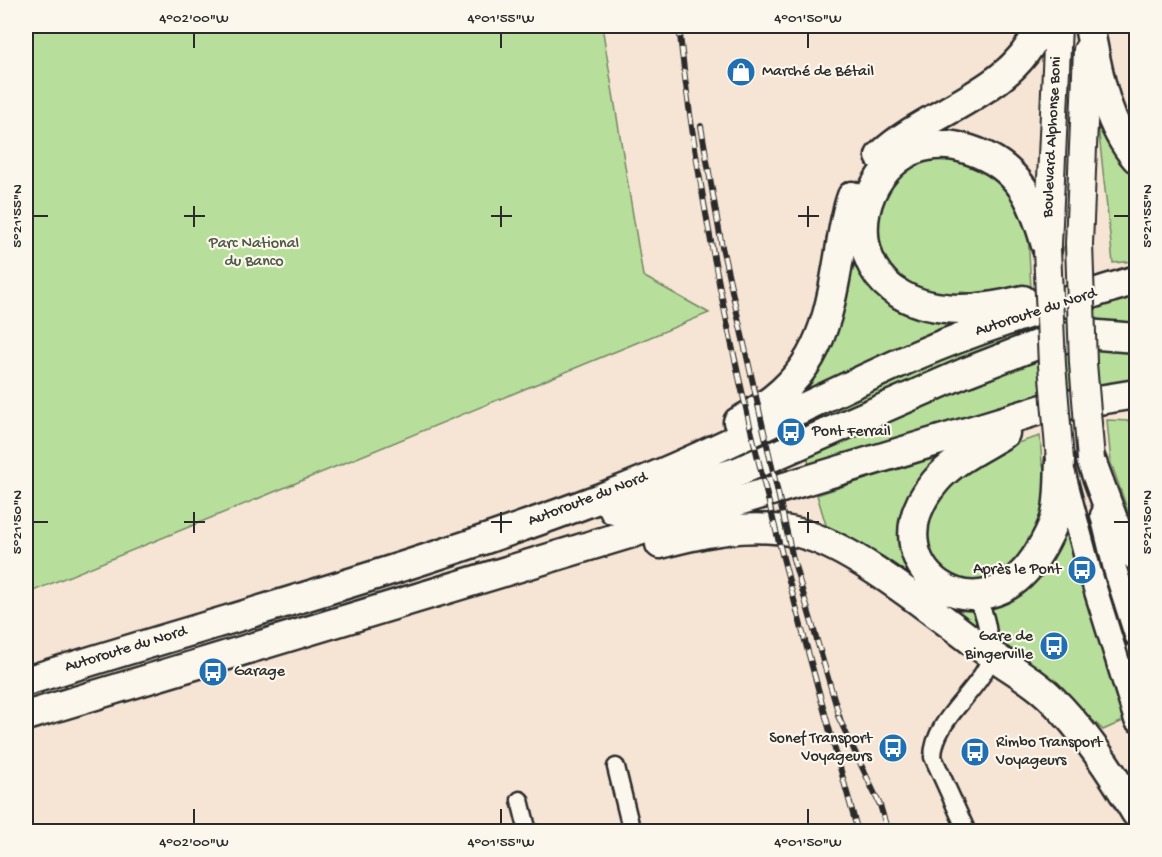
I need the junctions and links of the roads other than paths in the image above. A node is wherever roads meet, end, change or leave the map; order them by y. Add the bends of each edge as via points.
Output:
1 (1040, 26) edge
2 (1058, 26) edge
3 (1088, 26) edge
4 (1137, 158) edge
5 (1047, 249) junction
6 (1137, 279) edge
7 (1137, 338) edge
8 (1137, 394) edge
9 (1084, 402) junction
10 (1043, 410) junction
11 (1137, 411) edge
12 (1060, 460) junction
13 (1091, 460) junction
14 (680, 464) junction
15 (1137, 556) edge
16 (363, 578) junction
17 (444, 589) junction
18 (974, 596) junction
19 (1137, 635) edge
20 (992, 656) junction
21 (26, 681) edge
22 (26, 716) edge
23 (1137, 720) edge
24 (615, 768) dead end
25 (520, 800) dead end
26 (1137, 813) edge
27 (528, 831) edge
28 (632, 831) edge
29 (967, 831) edge

1 - 14 highway via 1019,62 995,82 912,130 872,164 856,186 848,208 826,322 802,370 770,401 699,442
2 - 5 main road, Boulevard Alphonse Boni
3 - 4 highway via 1107,105
3 - 13 main road, Boulevard Alphonse Boni, bridge via 1079,244
5 - 6 highway via 1028,194 1001,165 965,148 929,146 907,154 876,182 865,206 863,232 874,273 912,301 960,310 1104,280
5 - 12 main road, Boulevard Alphonse Boni, bridge
6 - 14 highway, Autoroute du Nord via 1014,318 920,354
7 - 16 highway via 1086,334 1044,342 737,472 541,532
8 - 9 highway, Autoroute du Nord
9 - 10 highway, Autoroute du Nord
9 - 11 highway
10 - 17 highway, Autoroute du Nord
10 - 18 highway via 949,466 923,498 915,516 913,549 926,573 951,592
12 - 18 highway via 1055,519 1032,562 1017,580 1001,590
12 - 23 main road via 1089,569
13 - 15 highway via 1118,533
13 - 19 main road via 1115,569
14 - 16 highway, Autoroute du Nord via 537,521
16 - 21 highway, Autoroute du Nord
17 - 20 highway via 519,582 696,534 765,528 799,533 827,543
17 - 22 highway, Autoroute du Nord
18 - 20 street via 985,611
20 - 26 highway via 1040,689 1069,717
20 - 29 street via 974,689 933,745 933,757
24 - 28 street
25 - 27 street

